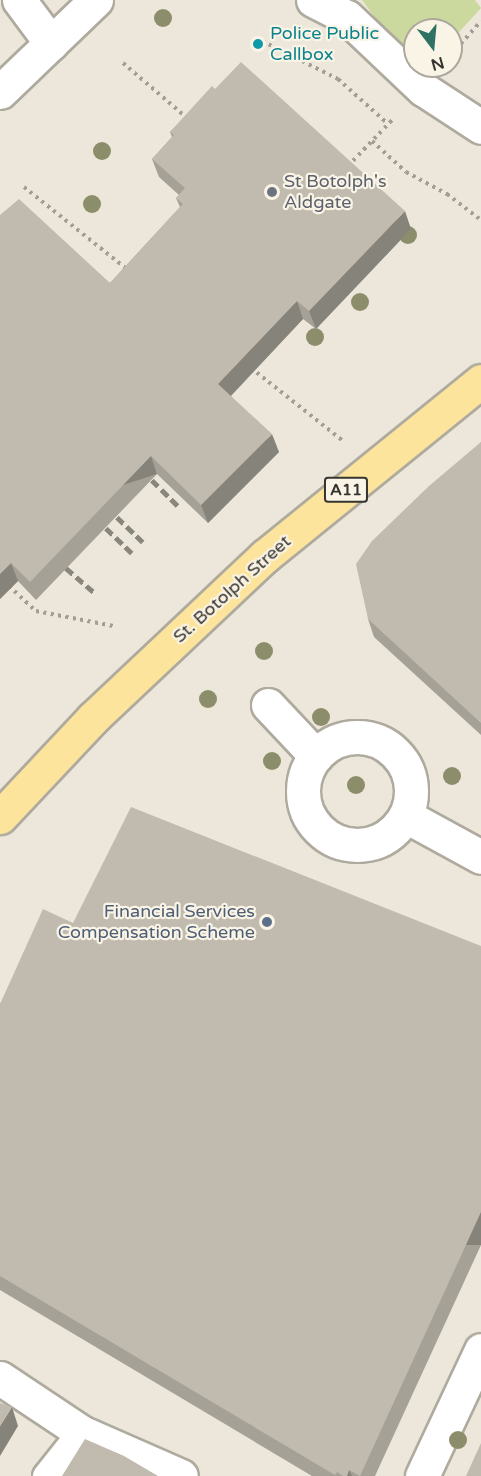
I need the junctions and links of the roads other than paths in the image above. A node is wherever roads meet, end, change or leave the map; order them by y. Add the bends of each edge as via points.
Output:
1 (19, 0) edge
2 (313, 0) edge
3 (88, 2) edge
4 (51, 42) junction
5 (0, 92) edge
6 (481, 127) edge
7 (481, 381) edge
8 (268, 705) dead end
9 (316, 756) junction
10 (0, 816) edge
11 (414, 820) junction
12 (481, 857) edge
13 (481, 1350) edge
14 (0, 1378) edge
15 (81, 1432) junction
16 (46, 1476) edge
17 (181, 1476) edge
18 (422, 1476) edge

1 - 4 street
2 - 6 street via 348,17 423,89
3 - 4 street
4 - 5 street
7 - 10 main road, St. Botolph Street / A11 via 265,556 93,718
8 - 9 street
9 - 11 street via 330,743 346,737 380,741 395,751 411,782
9 - 11 street via 306,769 303,796 312,822 326,836 342,844 379,841
11 - 12 street
13 - 18 street
14 - 15 street
15 - 16 lane
15 - 17 street

